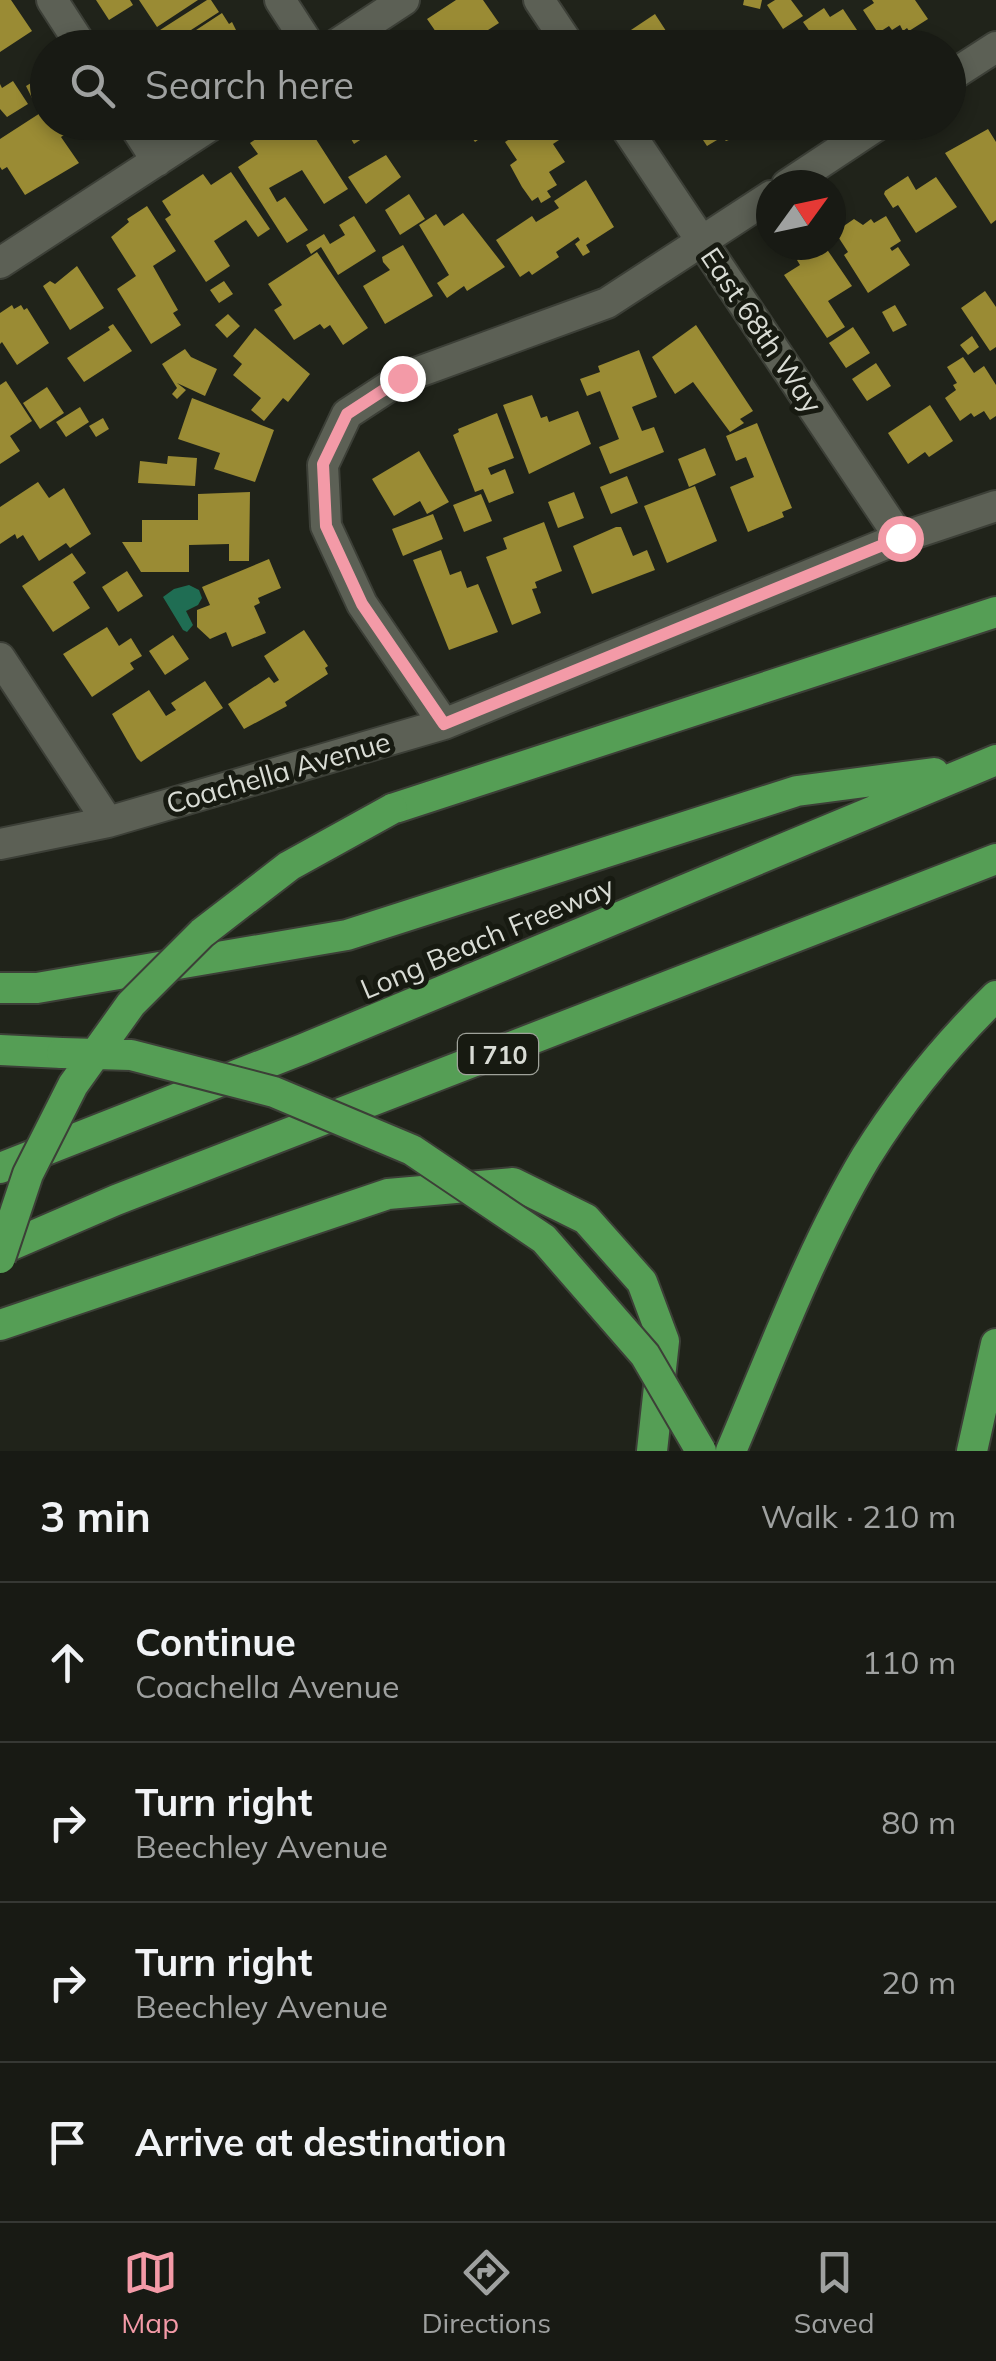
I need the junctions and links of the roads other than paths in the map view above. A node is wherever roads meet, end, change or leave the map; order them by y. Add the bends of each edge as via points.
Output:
1 (52, 0) edge
2 (280, 0) edge
3 (404, 0) edge
4 (539, 0) edge
5 (71, 30) edge
6 (299, 30) edge
7 (359, 30) edge
8 (560, 30) edge
9 (996, 47) edge
10 (966, 66) edge
11 (144, 140) edge
12 (189, 140) edge
13 (634, 140) edge
14 (855, 140) edge
15 (157, 161) junction
16 (810, 170) edge
17 (756, 206) edge
18 (702, 241) junction
19 (0, 263) edge
20 (996, 506) edge
21 (900, 538) junction
22 (996, 612) edge
23 (0, 658) edge
24 (444, 724) junction
25 (986, 764) edge
26 (108, 822) junction
27 (0, 844) edge
28 (996, 859) edge
29 (0, 988) edge
30 (996, 996) edge
31 (0, 1050) edge
32 (0, 1168) edge
33 (0, 1250) edge
34 (0, 1258) edge
35 (0, 1325) edge
36 (996, 1344) edge
37 (652, 1451) edge
38 (701, 1451) edge
39 (732, 1451) edge
40 (972, 1451) edge

1 - 5 street
2 - 6 street
3 - 7 street
4 - 8 street
9 - 10 street
11 - 15 street
12 - 15 street
13 - 18 street, East 68th Way
14 - 16 street
15 - 19 street
17 - 18 street
18 - 21 street, East 68th Way
18 - 24 street via 608,303 402,378 347,414 323,464 326,526 362,604
20 - 21 street, Coachella Avenue
21 - 24 street, Coachella Avenue
22 - 34 highway, bridge via 392,809 289,866 202,934 131,1004 73,1086 28,1174
23 - 26 street
24 - 26 street, Coachella Avenue
25 - 29 highway via 798,791 347,935 37,988
25 - 32 highway, Long Beach Freeway
26 - 27 street, Coachella Avenue
28 - 33 highway, I 710
30 - 39 highway via 952,1039 867,1157 809,1268
31 - 38 highway, bridge via 131,1056 274,1092 412,1150 544,1239 645,1354
35 - 37 highway via 388,1194 513,1183 586,1219 642,1282 664,1341
36 - 40 highway

